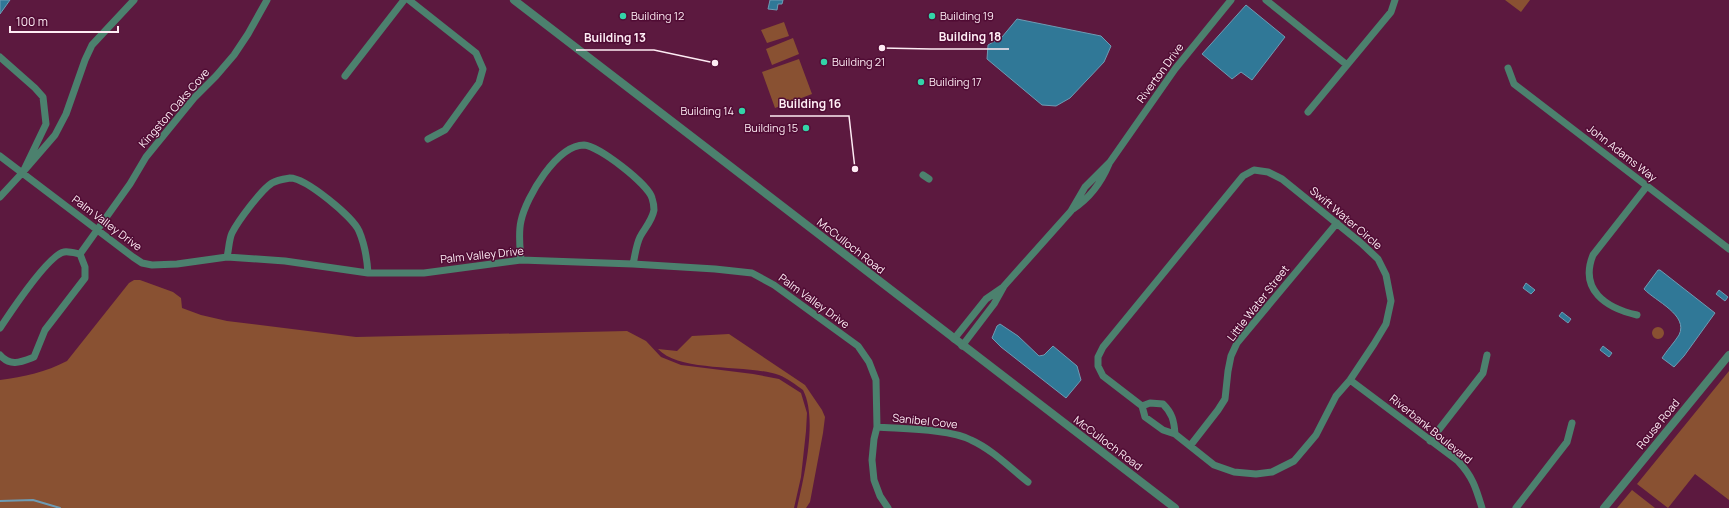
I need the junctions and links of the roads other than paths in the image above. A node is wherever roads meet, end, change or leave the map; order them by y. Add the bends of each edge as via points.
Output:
1 (134, 0) edge
2 (267, 0) edge
3 (404, 0) edge
4 (409, 0) edge
5 (514, 0) edge
6 (1231, 0) edge
7 (1266, 0) edge
8 (1395, 0) edge
9 (0, 57) edge
10 (1347, 66) junction
11 (1508, 68) dead end
12 (345, 76) dead end
13 (1308, 112) dead end
14 (428, 139) dead end
15 (0, 156) edge
16 (22, 172) junction
17 (1647, 186) junction
18 (0, 197) edge
19 (1337, 223) junction
20 (97, 230) junction
21 (1729, 249) edge
22 (80, 254) junction
23 (227, 257) junction
24 (521, 260) junction
25 (633, 264) junction
26 (368, 273) junction
27 (1004, 286) junction
28 (1637, 315) dead end
29 (0, 328) edge
30 (954, 339) junction
31 (962, 346) junction
32 (0, 355) edge
33 (1487, 355) dead end
34 (1729, 355) edge
35 (1350, 380) junction
36 (1142, 406) junction
37 (1572, 423) dead end
38 (877, 427) junction
39 (1175, 434) junction
40 (1430, 441) junction
41 (1190, 446) junction
42 (1028, 482) dead end
43 (888, 508) edge
44 (1175, 508) edge
45 (1482, 508) edge
46 (1516, 508) edge
47 (1604, 508) edge

1 - 16 street via 92,45 66,114 55,135
2 - 20 street, Kingston Oaks Cove via 234,54 146,157
3 - 12 street
4 - 14 street via 476,53 483,69 479,83 445,130
5 - 30 street, McCulloch Road
6 - 27 street, Riverton Drive via 1175,69 1110,162 1103,179 1093,192 1071,211
7 - 10 street
8 - 10 street via 1391,12
9 - 16 street via 35,88 42,97 46,113 46,124
10 - 13 street
11 - 17 street, John Adams Way via 1514,84
15 - 16 street, Palm Valley Drive
16 - 18 street
16 - 20 street, Palm Valley Drive
17 - 21 street, John Adams Way
17 - 28 street via 1593,255 1588,266 1590,285 1594,292 1620,311
19 - 35 street, Swift Water Circle via 1378,260 1386,275 1391,301 1386,324
19 - 36 street, Swift Water Circle via 1282,179 1268,172 1254,170 1244,176 1103,347 1098,357 1098,366 1103,376
19 - 41 street, Little Water Street via 1237,343 1228,371 1225,399
20 - 22 street, Kingston Oaks Cove
20 - 23 street, Palm Valley Drive via 133,257 152,265
22 - 29 street via 64,252 52,258
22 - 32 street via 85,267 85,278 45,330 34,357 20,363 11,363
23 - 26 street, Palm Valley Drive via 285,261
23 - 26 street via 231,234 241,218 266,188 274,182 292,178 307,184 352,219 359,230 366,252
24 - 25 street, Palm Valley Drive
24 - 25 street via 519,229 528,200 562,154 582,145 590,146 612,158 644,186 652,198 654,210 639,239
24 - 26 street, Palm Valley Drive via 424,273
25 - 38 street, Palm Valley Drive via 740,271 752,273 774,285 862,351 876,380
27 - 30 street, Riverton Drive via 986,298
27 - 31 street, Riverton Drive via 994,304
30 - 31 street, McCulloch Road
31 - 44 street, McCulloch Road
33 - 40 street via 1482,373
34 - 47 street, Rouse Road
35 - 40 street, Riverbank Boulevard
35 - 41 street, Swift Water Circle via 1336,396 1316,436 1294,461 1272,472 1234,472 1214,465
36 - 39 street, Swift Water Circle via 1145,417
36 - 39 street via 1150,403 1163,404 1171,412
37 - 46 street via 1567,442
38 - 42 street, Sanibel Cove via 957,434 990,451
38 - 43 street, Palm Valley Drive via 874,439 874,480
39 - 41 street, Swift Water Circle
40 - 45 street, Riverbank Boulevard via 1468,472 1474,481

